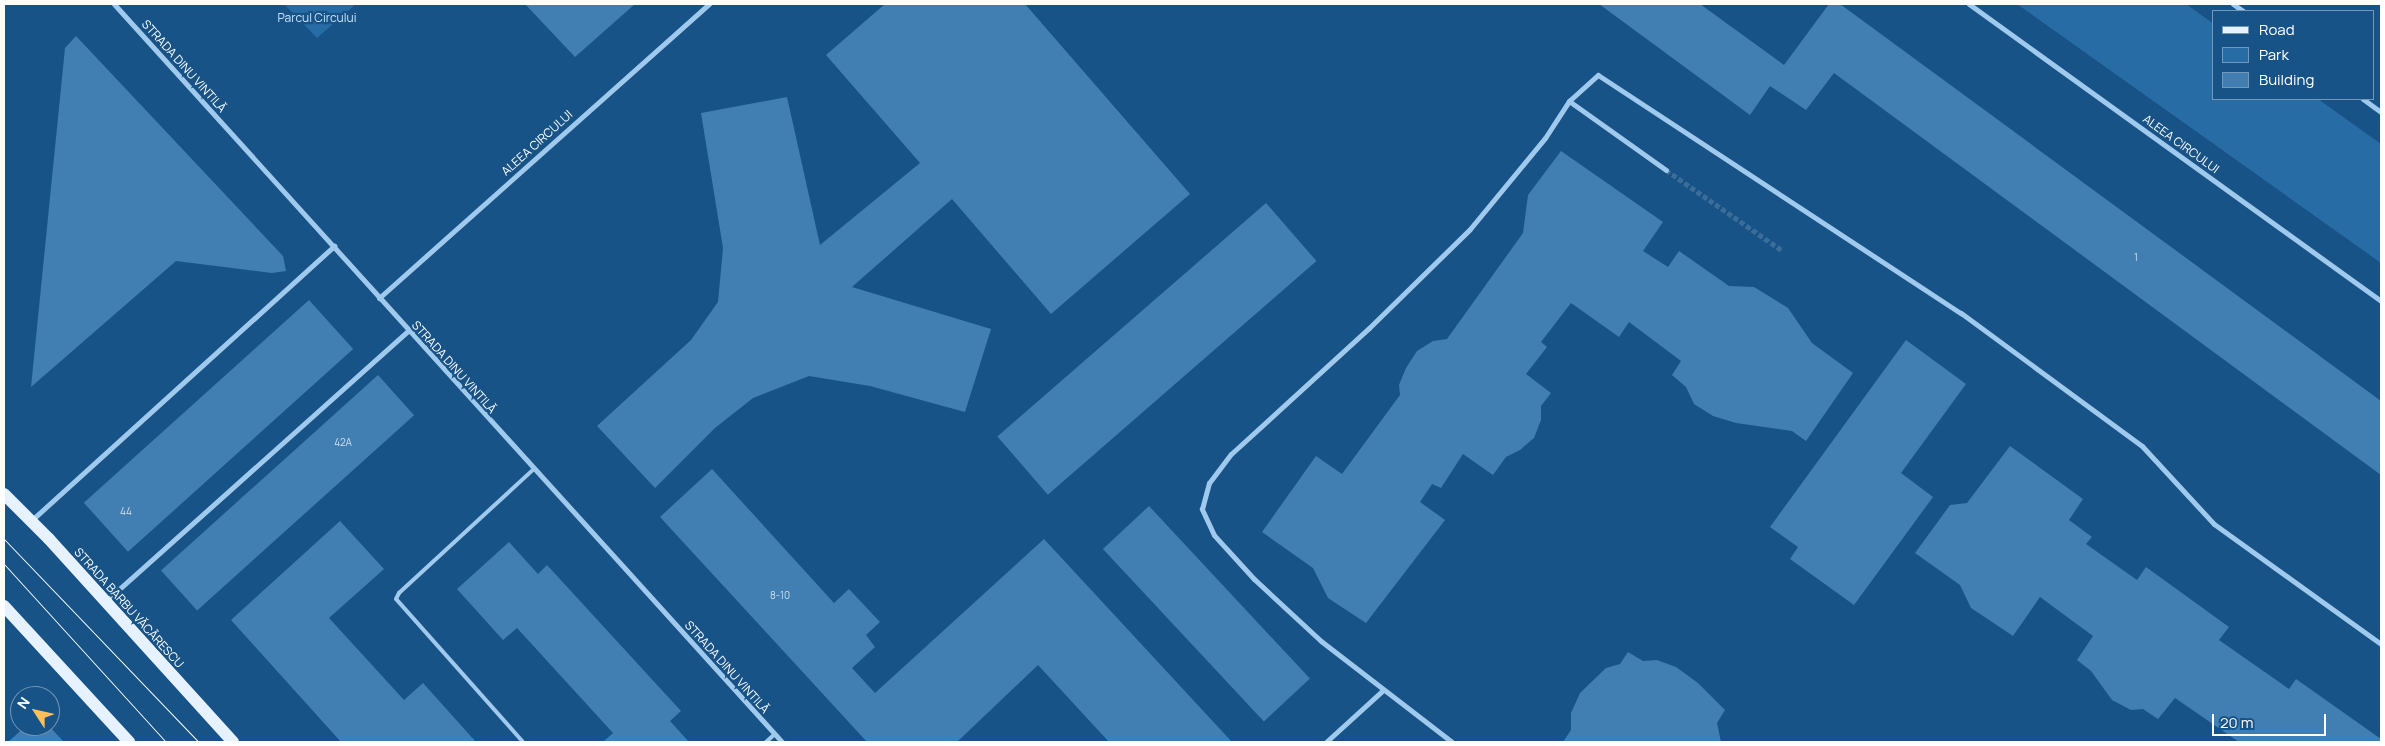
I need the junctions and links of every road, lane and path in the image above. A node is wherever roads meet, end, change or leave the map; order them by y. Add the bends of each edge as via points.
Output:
1 (114, 4) edge
2 (708, 4) edge
3 (1969, 4) edge
4 (2364, 100) edge
5 (1569, 101) junction
6 (2381, 112) edge
7 (1666, 170) tunnel mouth
8 (334, 246) junction
9 (380, 298) junction
10 (2381, 301) edge
11 (408, 331) junction
12 (534, 469) junction
13 (4, 494) edge
14 (31, 521) junction
15 (105, 602) junction
16 (4, 606) edge
17 (2381, 644) edge
18 (1382, 691) junction
19 (775, 734) junction
20 (129, 742) edge
21 (233, 742) edge
22 (523, 742) edge
23 (766, 742) edge
24 (782, 742) edge
25 (1326, 742) edge
26 (1452, 742) edge

1 - 8 street, STRADA DINU VINTILĂ
2 - 9 street, ALEEA CIRCULUI
3 - 10 street, ALEEA CIRCULUI
4 - 6 street
5 - 7 street
5 - 17 street via 1598,75 1961,313 2142,446 2214,524
5 - 18 street via 1545,138 1470,229 1369,328 1231,454 1209,483 1202,509 1214,535 1254,579 1321,641
8 - 9 street, STRADA DINU VINTILĂ
8 - 14 street
9 - 11 street, STRADA DINU VINTILĂ
11 - 12 street, STRADA DINU VINTILĂ
11 - 15 street
12 - 19 street, STRADA DINU VINTILĂ
12 - 22 lane via 396,599
13 - 14 main road, STRADA BARBU VĂCĂRESCU
14 - 15 main road, STRADA BARBU VĂCĂRESCU
15 - 21 main road, STRADA BARBU VĂCĂRESCU
16 - 20 main road
18 - 25 street
18 - 26 street
19 - 23 lane
19 - 24 street, STRADA DINU VINTILĂ

